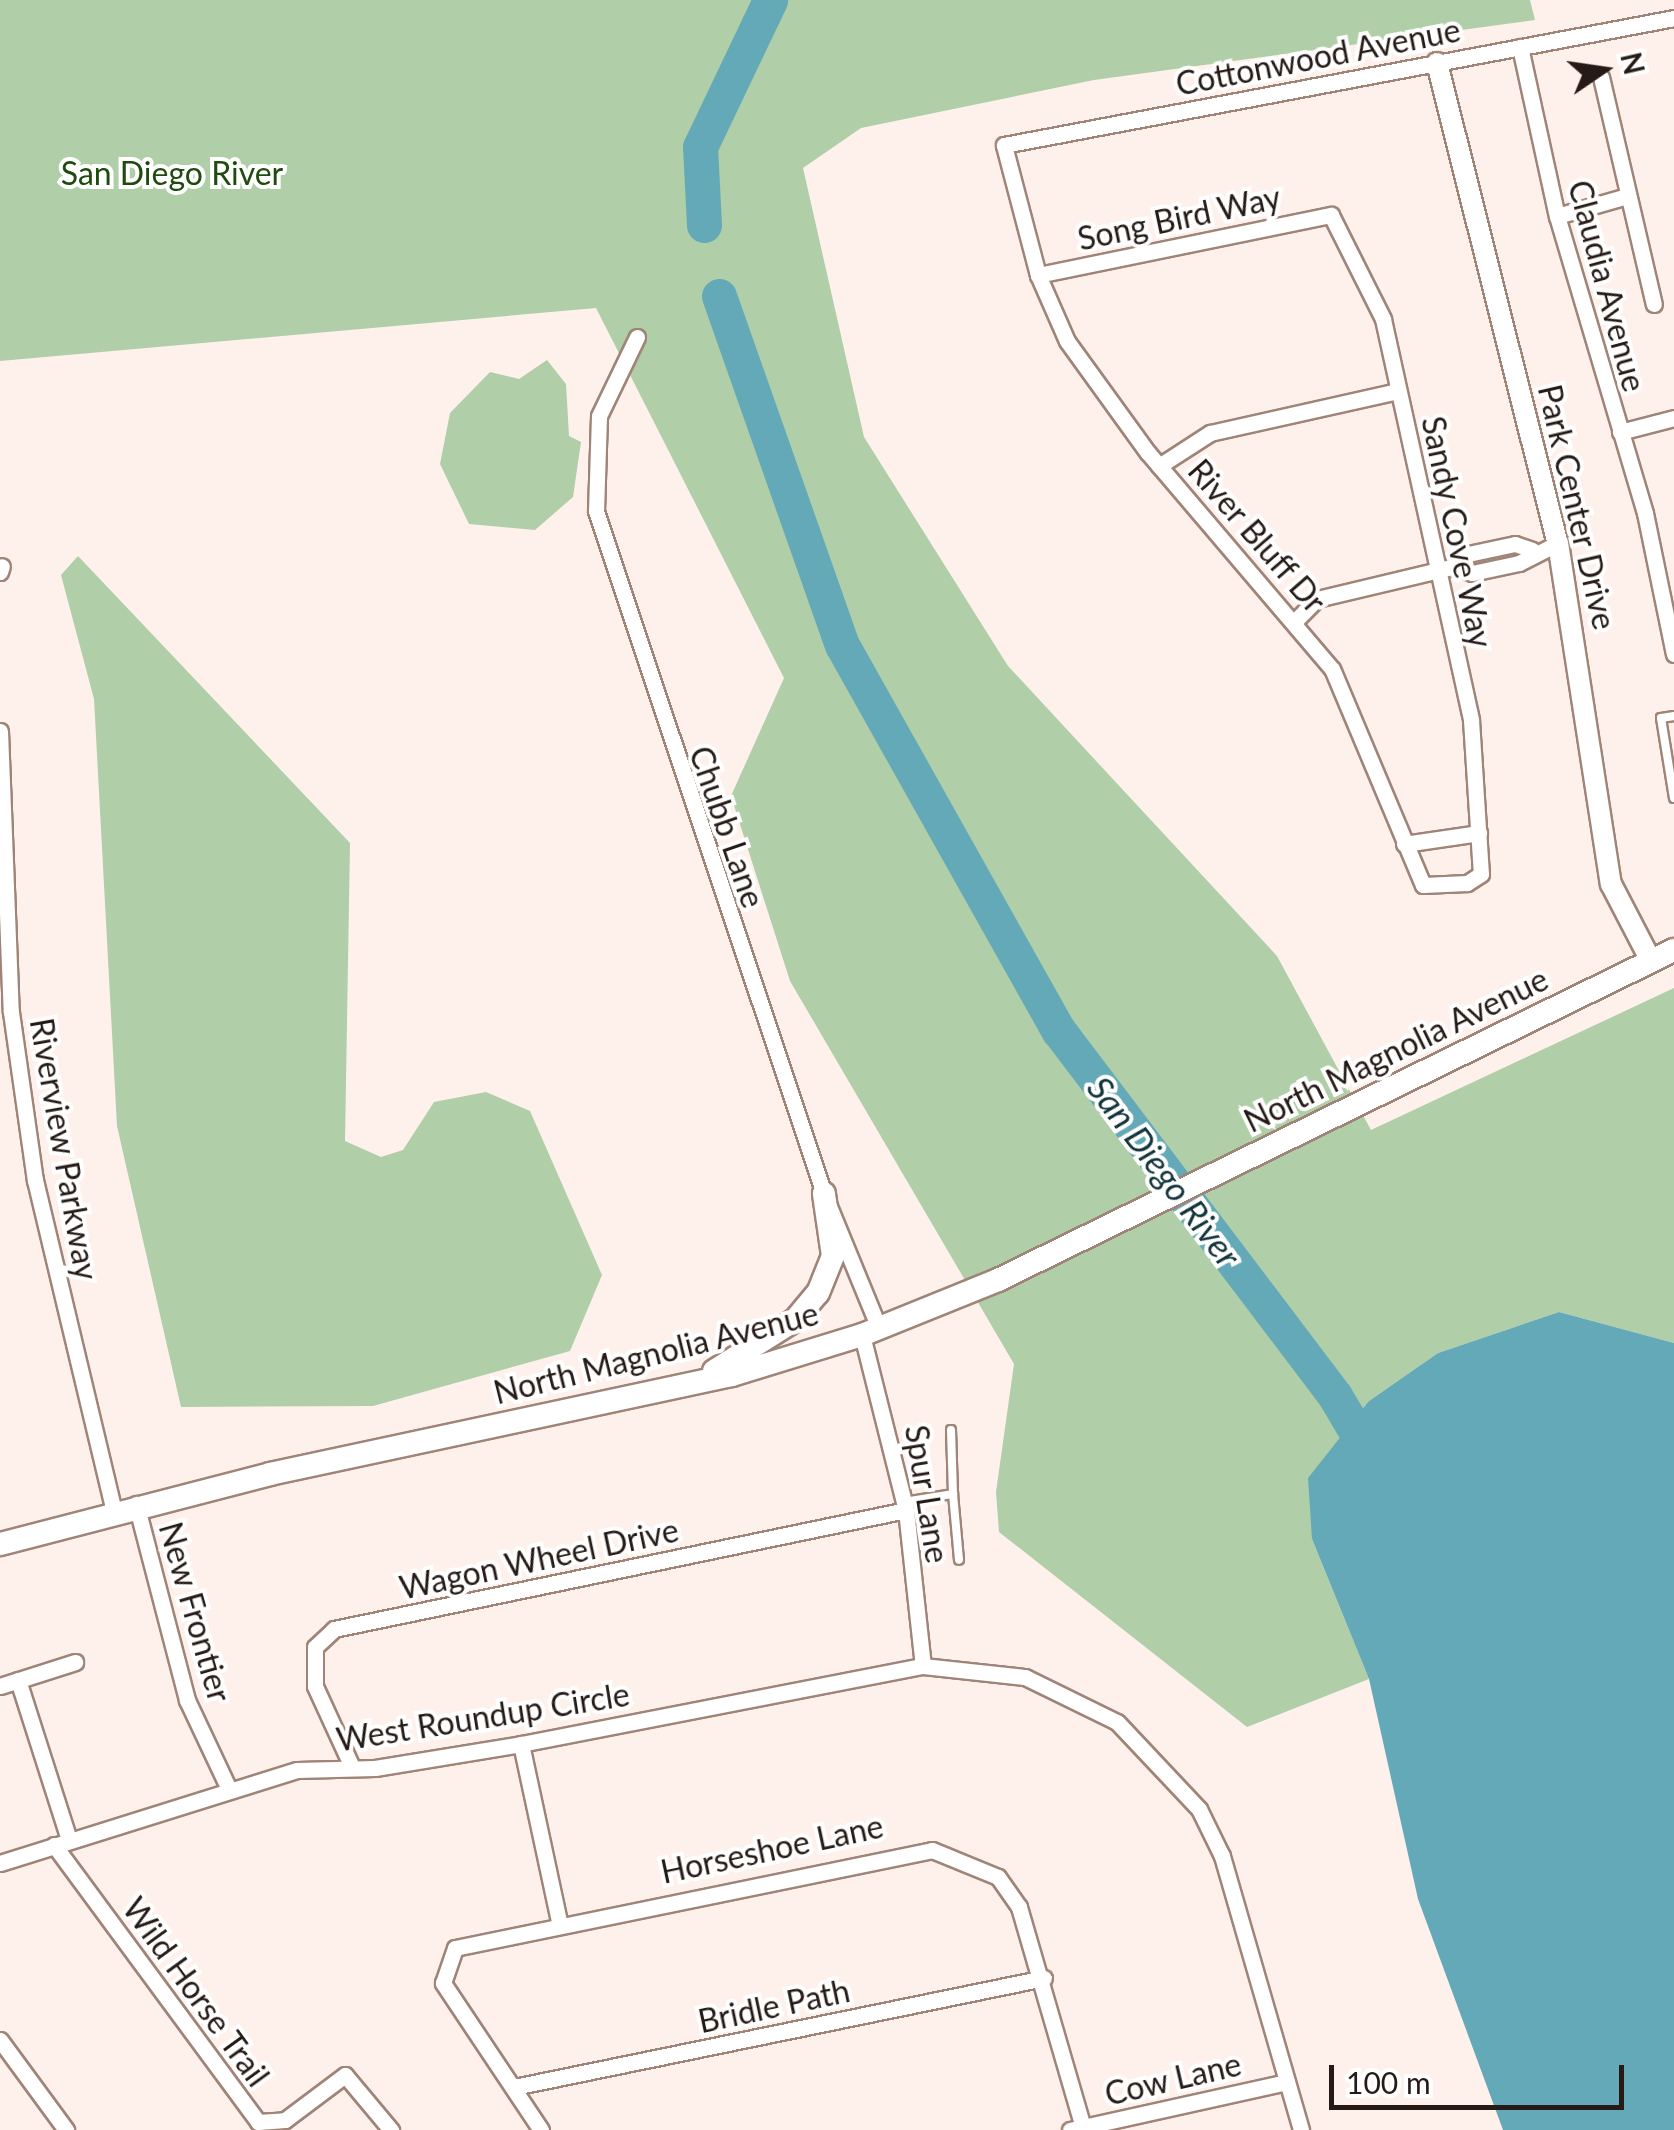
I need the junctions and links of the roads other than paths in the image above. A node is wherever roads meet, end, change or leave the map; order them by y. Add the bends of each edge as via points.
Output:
1 (1674, 18) edge
2 (1520, 47) junction
3 (1437, 63) junction
4 (1600, 77) dead end
5 (1010, 176) joint
6 (1627, 196) junction
7 (1331, 215) joint
8 (1557, 216) junction
9 (1038, 276) junction
10 (1654, 304) dead end
11 (638, 337) dead end
12 (1398, 390) junction
13 (1674, 418) edge
14 (1620, 432) junction
15 (1159, 466) junction
16 (1558, 543) junction
17 (1437, 570) junction
18 (1669, 605) edge
19 (1296, 620) junction
20 (1674, 654) edge
21 (1674, 716) edge
22 (0, 732) edge
23 (1674, 798) edge
24 (1479, 832) junction
25 (1404, 844) junction
26 (1481, 874) joint
27 (6, 928) edge
28 (1674, 950) edge
29 (1651, 961) junction
30 (824, 1194) junction
31 (871, 1332) junction
32 (689, 1385) junction
33 (951, 1430) dead end
34 (954, 1494) junction
35 (905, 1506) junction
36 (125, 1508) junction
37 (0, 1544) edge
38 (959, 1560) dead end
39 (74, 1662) dead end
40 (923, 1666) junction
41 (18, 1680) junction
42 (0, 1686) edge
43 (521, 1744) junction
44 (352, 1768) junction
45 (228, 1788) junction
46 (62, 1843) junction
47 (0, 1863) edge
48 (559, 1922) junction
49 (1044, 1978) junction
50 (0, 2040) edge
51 (1287, 2082) junction
52 (514, 2087) junction
53 (1077, 2129) edge
54 (66, 2130) edge
55 (391, 2130) edge
56 (540, 2130) edge
57 (1301, 2130) edge

1 - 2 street, Cottonwood Avenue
2 - 3 street, Cottonwood Avenue
2 - 8 street, Claudia Avenue
3 - 5 street, Cottonwood Avenue via 1004,145
3 - 16 street, Park Center Drive
4 - 6 street
5 - 9 street, River Bluff Dr
6 - 8 street
6 - 10 street
7 - 9 street, Song Bird Way
7 - 12 street, Sandy Cove Way via 1383,319
8 - 14 street, Claudia Avenue
9 - 15 street, River Bluff Dr via 1067,340
11 - 30 street, Chubb Lane via 598,416 596,511
12 - 15 street via 1210,433
12 - 17 street, Sandy Cove Way
13 - 14 street
14 - 18 street, Claudia Avenue
15 - 19 street, River Bluff Dr
16 - 17 street via 1468,554 1456,566
16 - 29 street, Park Center Drive via 1586,688 1611,884
17 - 19 street via 1317,599
17 - 24 street, Sandy Cove Way via 1474,741
18 - 20 street, Claudia Avenue
19 - 25 street, River Bluff Dr via 1362,725
21 - 23 lane via 1661,718
22 - 27 street, Riverview Parkway
24 - 25 street
24 - 26 street, Sandy Cove Way
25 - 26 street, River Bluff Dr via 1424,885 1436,890
27 - 36 street, Riverview Parkway via 35,1180
28 - 29 main road, North Magnolia Avenue
29 - 31 main road, North Magnolia Avenue via 998,1280
30 - 31 street, Chubb Lane
30 - 32 main road via 833,1256 818,1293 795,1320
31 - 32 main road, North Magnolia Avenue
31 - 35 street, Spur Lane
32 - 36 main road, North Magnolia Avenue
33 - 34 lane
34 - 35 lane
34 - 38 lane
35 - 40 street, Spur Lane
35 - 44 street, Wagon Wheel Drive via 334,1630 315,1646 315,1686
36 - 37 main road, North Magnolia Avenue
36 - 45 street, New Frontier via 187,1700
39 - 41 street
40 - 43 street, West Roundup Circle
40 - 51 street, West Roundup Circle via 1025,1677 1068,1694 1118,1722 1167,1767 1222,1856
41 - 42 street
41 - 46 street, Wild Horse Trail
43 - 44 street, West Roundup Circle
43 - 48 street
44 - 45 street, West Roundup Circle
45 - 46 street, West Roundup Circle
46 - 47 street, West Roundup Circle
46 - 55 street, Wild Horse Trail via 258,2122 285,2120 344,2074
48 - 49 street, Horseshoe Lane via 932,1850 998,1877 1020,1906
48 - 52 street, Horseshoe Lane via 468,1942 443,1971 450,1997
49 - 52 street, Bridle Path
49 - 53 street, Horseshoe Lane
50 - 54 street
51 - 53 street, Cow Lane
51 - 57 street, West Roundup Circle
52 - 56 street

